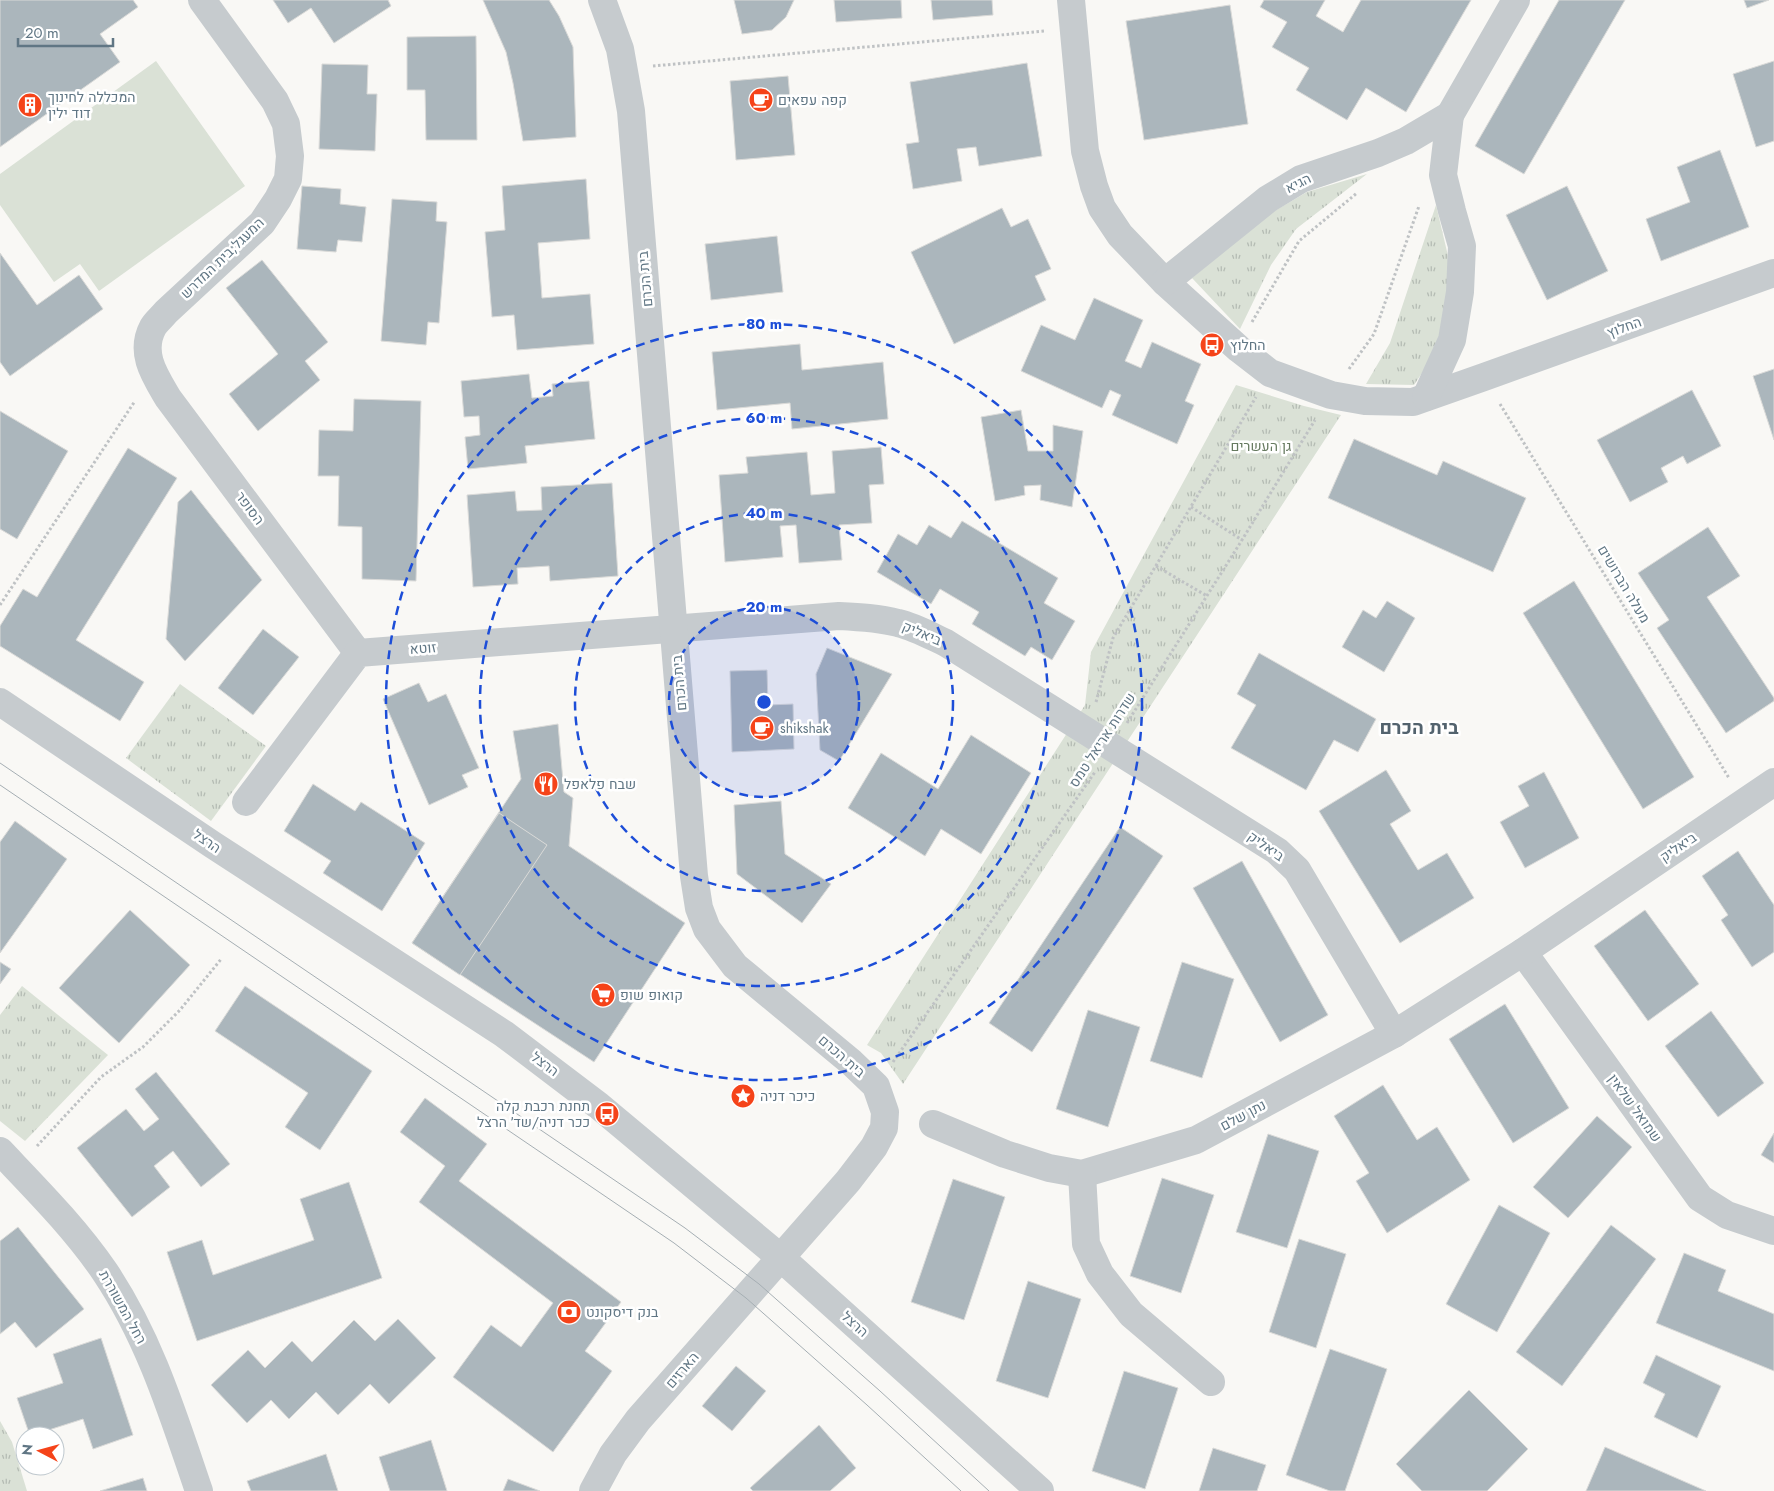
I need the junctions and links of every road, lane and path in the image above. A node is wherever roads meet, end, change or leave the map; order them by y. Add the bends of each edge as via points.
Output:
1 (202, 0) edge
2 (602, 0) edge
3 (1071, 0) edge
4 (1516, 0) edge
5 (1073, 29) junction
6 (624, 68) junction
7 (1450, 115) junction
8 (1360, 191) dead end
9 (1421, 200) dead end
10 (1774, 272) edge
11 (1165, 282) junction
12 (1238, 349) junction
13 (151, 366) junction
14 (1270, 373) junction
15 (1484, 378) junction
16 (1331, 395) junction
17 (1426, 398) junction
18 (1191, 508) junction
19 (1242, 540) junction
20 (1156, 566) junction
21 (1207, 596) junction
22 (0, 605) edge
23 (674, 630) junction
24 (358, 653) junction
25 (0, 702) edge
26 (1086, 732) junction
27 (1112, 748) junction
28 (1774, 782) edge
29 (246, 802) dead end
30 (1744, 802) junction
31 (1523, 952) junction
32 (222, 958) dead end
33 (1394, 1034) junction
34 (876, 1086) junction
35 (933, 1124) dead end
36 (8, 1159) edge
37 (1082, 1174) junction
38 (1774, 1231) edge
39 (781, 1258) junction
40 (1211, 1382) dead end
41 (199, 1491) edge
42 (593, 1491) edge
43 (1040, 1491) edge

1 - 13 street, המעגל;בית המדרש via 279,109 286,124 290,156 288,179 262,223 153,326 148,342
2 - 6 street, בית הכרם
3 - 5 street, החלוץ
4 - 7 street, הגיא
5 - 6 path
5 - 11 street, החלוץ via 1085,151 1094,186 1102,208 1120,235
6 - 23 street, בית הכרם via 631,111
7 - 11 street, הגיא via 1406,141 1301,179 1268,199
7 - 17 street, הגיא via 1444,174 1462,246 1460,292 1452,340
8 - 12 path via 1299,241
9 - 16 path, שדרות אריאל טמס via 1374,334
10 - 15 street, החלוץ
11 - 12 street, החלוץ
12 - 14 street, החלוץ
13 - 22 path
13 - 24 street, הסופר via 168,398
14 - 16 street, החלוץ
14 - 18 path, שדרות אריאל טמס
15 - 17 street, החלוץ
15 - 30 path, מעלה הברושים
16 - 17 street, החלוץ via 1365,402 1413,402
16 - 19 path, שדרות אריאל טמס
18 - 19 path
18 - 20 path, שדרות אריאל טמס
19 - 21 path, שדרות אריאל טמס
20 - 21 path
20 - 26 path, שדרות אריאל טמס via 1113,638
21 - 27 path, שדרות אריאל טמס
23 - 24 street, זוטא
23 - 26 street, ביאליק via 839,616 900,623 946,643
23 - 34 street, בית הכרם via 694,876 699,908 707,930 735,966
24 - 29 street
25 - 39 street, הרצל via 504,1034 599,1106
26 - 27 street, ביאליק
27 - 33 street, ביאליק via 1278,851 1297,870
27 - 34 path, שדרות אריאל טמס
28 - 30 street, ביאליק
30 - 31 street, ביאליק
31 - 33 street, ביאליק
31 - 38 street, שמואל שלאין via 1700,1198 1727,1215
32 - 36 path via 180,1010 143,1047 101,1077
33 - 37 street, נתן שלם via 1196,1140
34 - 39 street, בית הכרם via 885,1112 884,1128 874,1147
35 - 37 street, נתן שלם via 1005,1154
36 - 41 street, רחל המשוררת via 78,1237 104,1271 130,1314 160,1376
37 - 40 street via 1086,1244 1100,1274 1131,1314
39 - 42 street, הארזים via 638,1420
39 - 43 street, הרצל

